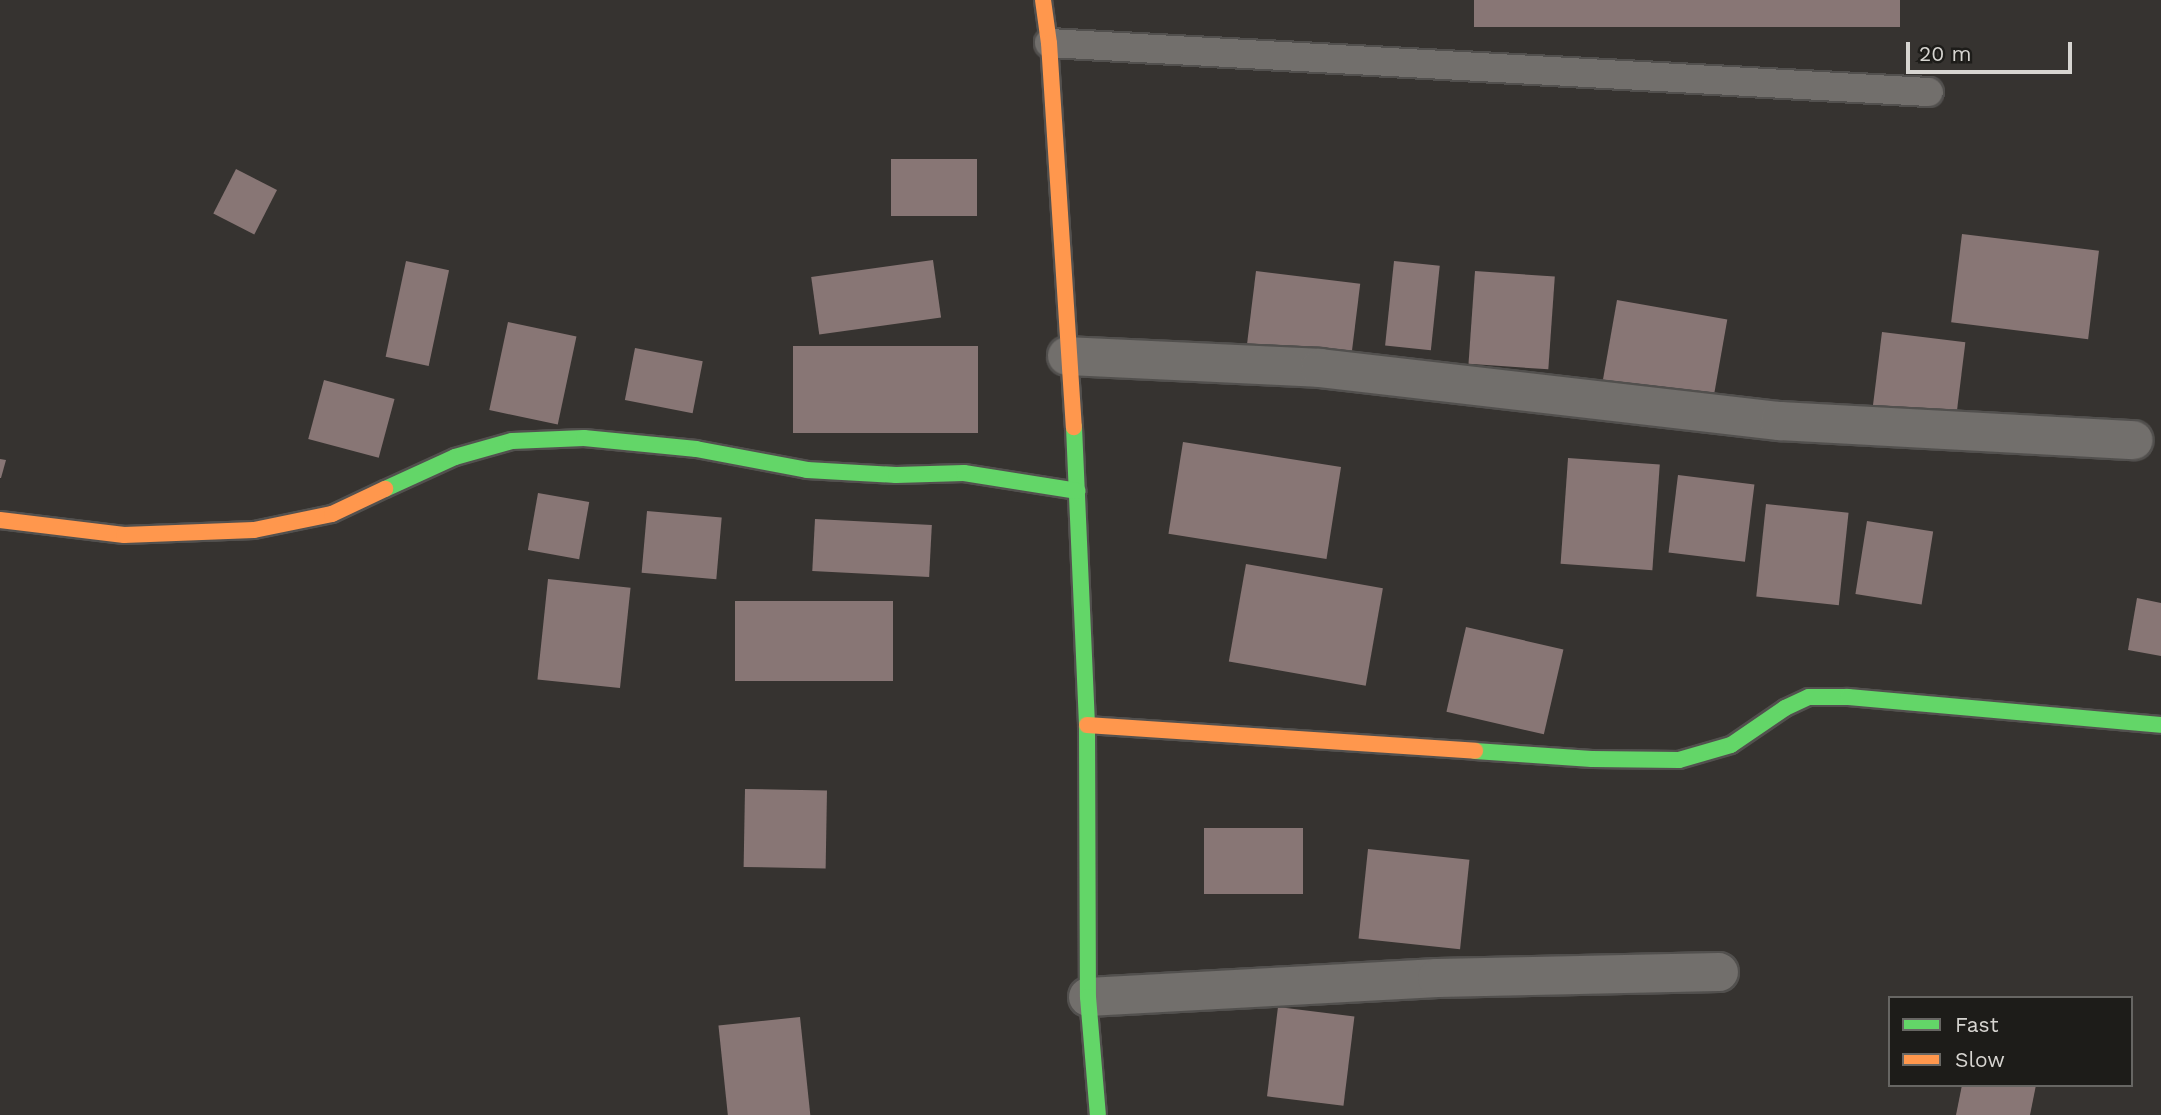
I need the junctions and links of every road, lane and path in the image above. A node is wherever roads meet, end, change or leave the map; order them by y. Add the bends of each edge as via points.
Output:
1 (1043, 0) edge
2 (1049, 43) junction
3 (1928, 92) dead end
4 (1067, 356) junction
5 (2133, 440) dead end
6 (1078, 491) junction
7 (0, 520) edge
8 (1087, 725) junction
9 (2161, 725) edge
10 (1719, 972) dead end
11 (1088, 997) junction
12 (1098, 1115) edge

1 - 2 main road
2 - 3 lane
2 - 4 main road
4 - 5 street via 1321,368 1780,421
4 - 6 main road
6 - 7 main road via 964,472 896,475 807,470 696,449 584,438 512,441 455,457 332,514 254,530 124,535
6 - 8 main road
8 - 9 main road via 1592,759 1679,760 1731,745 1809,697
8 - 11 main road
10 - 11 street via 1437,978
11 - 12 main road

